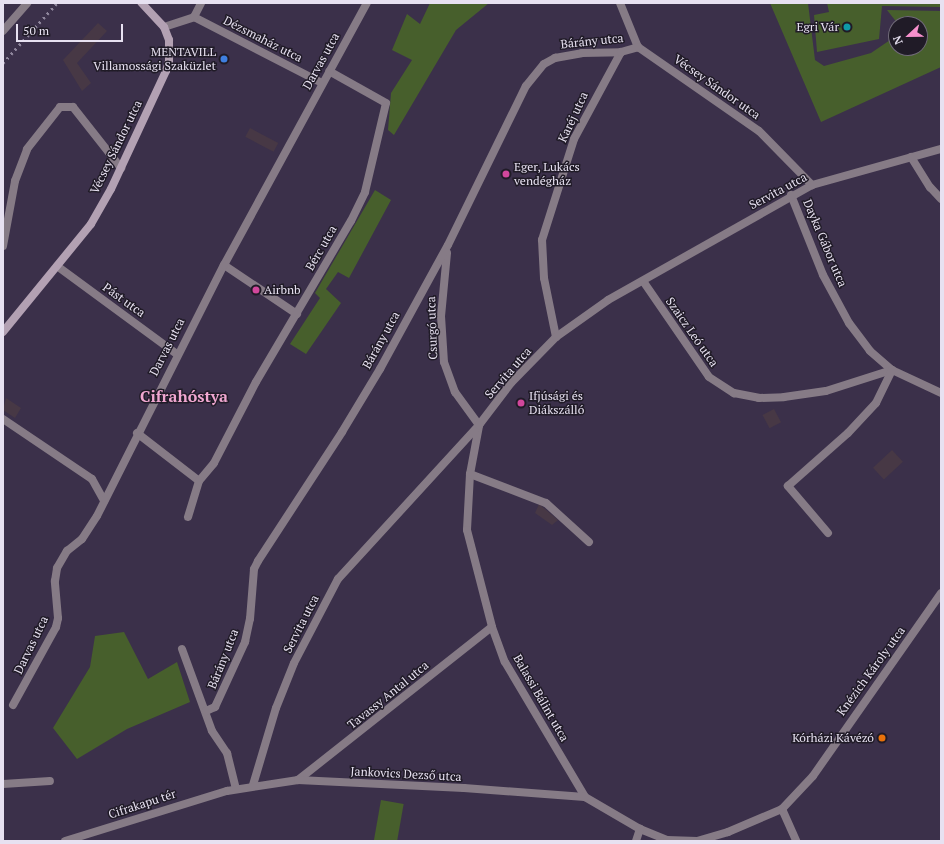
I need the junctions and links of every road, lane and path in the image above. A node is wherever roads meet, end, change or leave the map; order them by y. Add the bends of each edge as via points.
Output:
1 (27, 3) edge
2 (142, 3) edge
3 (201, 3) edge
4 (367, 3) edge
5 (620, 3) edge
6 (194, 17) junction
7 (164, 27) junction
8 (3, 31) edge
9 (638, 47) junction
10 (621, 52) junction
11 (329, 71) junction
12 (322, 83) junction
13 (941, 149) edge
14 (911, 157) junction
15 (121, 168) junction
16 (812, 185) junction
17 (791, 195) junction
18 (941, 198) edge
19 (448, 245) junction
20 (3, 246) edge
21 (224, 265) junction
22 (57, 266) junction
23 (643, 281) junction
24 (296, 314) junction
25 (3, 332) edge
26 (556, 337) junction
27 (177, 354) junction
28 (892, 370) junction
29 (941, 393) edge
30 (3, 419) edge
31 (479, 425) junction
32 (137, 433) junction
33 (470, 474) junction
34 (199, 482) junction
35 (104, 501) junction
36 (188, 517) dead end
37 (828, 533) dead end
38 (589, 542) dead end
39 (941, 593) edge
40 (492, 627) junction
41 (182, 649) dead end
42 (13, 704) dead end
43 (206, 711) junction
44 (298, 780) junction
45 (50, 781) dead end
46 (3, 784) edge
47 (253, 785) junction
48 (236, 788) junction
49 (227, 790) joint
50 (585, 798) junction
51 (782, 809) junction
52 (640, 829) junction
53 (65, 841) edge
54 (636, 841) edge
55 (796, 841) edge

1 - 8 street
2 - 7 main road
3 - 6 street
4 - 11 street, Darvas utca
5 - 9 street
6 - 7 street
6 - 12 street, Dézsmaház utca
7 - 15 main road, Vécsey Sándor utca via 169,49 166,71
9 - 10 street, Bárány utca
9 - 16 street, Vécsey Sándor utca via 759,131
10 - 19 street, Bárány utca via 582,53 555,58 544,64 526,86
10 - 26 street, Karéj utca via 574,139 542,240 544,278
11 - 12 street, Darvas utca
11 - 24 street, Bérc utca via 386,103 365,192
12 - 21 street, Darvas utca
13 - 14 street, Servita utca
14 - 16 street, Servita utca
14 - 18 street via 930,187
15 - 20 street via 73,107 60,107 27,150 15,181
15 - 22 main road, Vécsey Sándor utca via 91,224
16 - 17 street, Servita utca
17 - 23 street, Servita utca
17 - 28 street, Dayka Gábor utca via 823,275 849,323 870,351
19 - 31 street, Csurgó utca via 443,270 441,316 444,362 455,392
19 - 43 street, Bárány utca via 346,426 258,560 254,569 250,620 245,642 215,708
21 - 24 street
21 - 27 street, Darvas utca
22 - 25 main road, Vécsey Sándor utca
22 - 27 street, Pást utca
23 - 26 street, Servita utca via 608,300
23 - 28 street, Szaicz Leó utca via 709,377 734,393 759,398 826,391
24 - 34 street, Bérc utca via 256,382 214,463
26 - 31 street, Servita utca via 511,383
27 - 32 street, Darvas utca
28 - 29 street, Dayka Gábor utca
28 - 37 street via 876,403 848,433 788,486
30 - 35 street via 38,440 92,480
31 - 33 street, Balassi Bálint utca
31 - 47 street, Servita utca via 338,579 294,663 267,736
32 - 34 street
32 - 35 street, Darvas utca
33 - 38 street via 546,503
33 - 40 street, Balassi Bálint utca via 467,530
34 - 36 street, Bérc utca
35 - 42 street, Darvas utca via 82,539 67,551 57,568 56,627
39 - 51 street, Knézich Károly utca via 813,776
40 - 44 street, Tavassy Antal utca
40 - 50 street, Balassi Bálint utca via 505,662
41 - 43 street
43 - 48 street via 212,731 227,753
44 - 47 street, Jankovics Dezső utca
44 - 50 street, Jankovics Dezső utca via 464,788
45 - 46 street
47 - 48 street, Jankovics Dezső utca
48 - 49 street, Jankovics Dezső utca
49 - 53 street, Cifrakapu tér
50 - 52 street
51 - 52 street via 728,832 698,841 667,840
51 - 55 street
52 - 54 street

